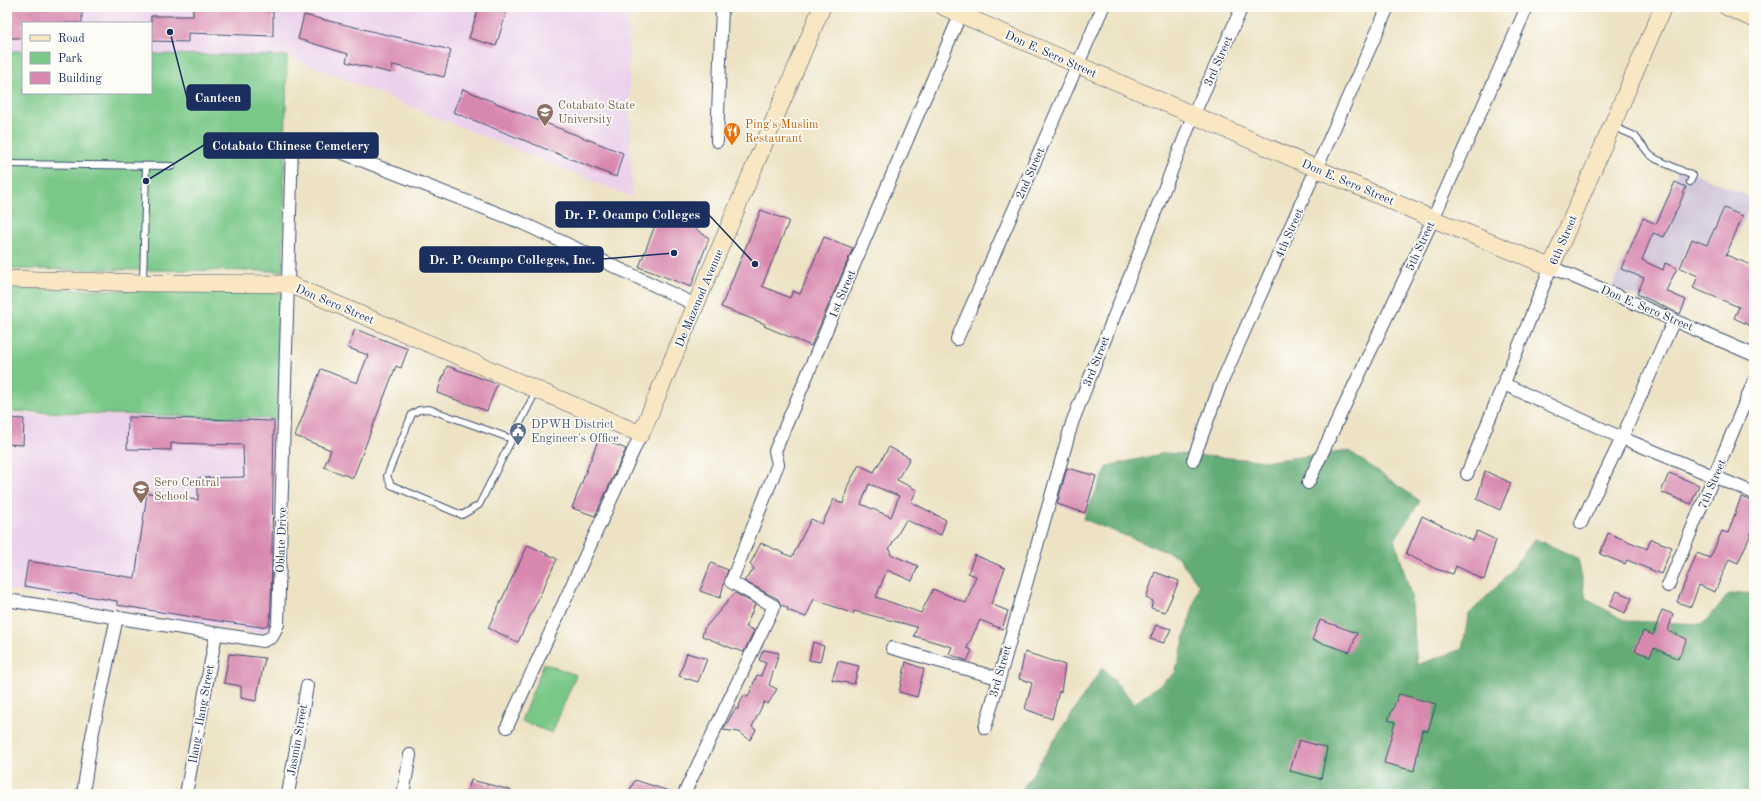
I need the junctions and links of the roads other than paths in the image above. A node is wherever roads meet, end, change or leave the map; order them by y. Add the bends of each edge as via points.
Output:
1 (722, 7) edge
2 (822, 7) edge
3 (944, 7) edge
4 (1103, 7) edge
5 (1242, 7) edge
6 (1388, 7) edge
7 (1526, 7) edge
8 (1663, 7) edge
9 (1727, 7) edge
10 (962, 11) edge
11 (1754, 19) edge
12 (1077, 65) junction
13 (1194, 116) junction
14 (1612, 126) junction
15 (717, 141) dead end
16 (7, 164) edge
17 (146, 166) junction
18 (172, 166) dead end
19 (1317, 168) junction
20 (1690, 182) dead end
21 (1433, 219) junction
22 (1551, 267) junction
23 (7, 279) edge
24 (143, 283) junction
25 (289, 284) junction
26 (696, 305) junction
27 (1674, 320) junction
28 (957, 339) dead end
29 (1754, 355) edge
30 (1754, 381) edge
31 (1504, 384) junction
32 (537, 390) junction
33 (642, 434) junction
34 (1622, 438) junction
35 (512, 439) junction
36 (1193, 460) dead end
37 (1466, 474) dead end
38 (1715, 476) junction
39 (1308, 483) dead end
40 (1754, 493) edge
41 (1581, 523) dead end
42 (1668, 586) dead end
43 (7, 600) edge
44 (117, 617) junction
45 (216, 634) junction
46 (892, 648) dead end
47 (998, 678) junction
48 (307, 686) dead end
49 (507, 727) dead end
50 (985, 728) dead end
51 (410, 756) dead end
52 (83, 794) edge
53 (186, 794) edge
54 (288, 794) edge
55 (403, 794) edge
56 (684, 794) edge

1 - 15 street
2 - 26 main road, De Mazenod Avenue
3 - 10 main road, Don E. Sero Street
4 - 12 street, 2nd Street
5 - 13 street, 3rd Street
6 - 19 street, 4th Street
7 - 21 street, 5th Street
8 - 14 main road, 6th Street
9 - 11 main road
10 - 12 main road, Don E. Sero Street
10 - 56 street, 1st Street via 775,451 778,464 731,582 774,606
12 - 13 main road, Don E. Sero Street
12 - 28 street, 2nd Street
13 - 19 main road, Don E. Sero Street
13 - 47 street, 3rd Street via 1072,423
14 - 20 lane via 1635,136 1656,159 1693,176
14 - 22 main road, 6th Street
16 - 17 lane
17 - 18 lane
17 - 24 lane
19 - 21 main road, Don E. Sero Street
19 - 36 street, 4th Street via 1220,386
21 - 22 main road, Don E. Sero Street
21 - 39 street, 5th Street
22 - 27 street, Don E. Sero Street
22 - 31 street, 6th Street
23 - 24 main road, Don Sero Street
24 - 25 main road, Don Sero Street
25 - 26 street, Oblate Drive via 292,144 312,140 520,222
25 - 32 main road, Don Sero Street
25 - 45 street, Oblate Drive via 278,624 272,637 263,641
26 - 33 main road, De Mazenod Avenue
27 - 29 street, Don E. Sero Street
27 - 34 street
30 - 38 street, 7th Street
31 - 34 street
31 - 37 street, 6th Street
32 - 33 main road, Don Sero Street
32 - 35 lane
33 - 49 street
34 - 38 street
34 - 41 street
35 - 35 lane via 429,409 419,410 412,414 387,476 388,482 462,516 479,505
38 - 40 street
38 - 42 street, 7th Street
43 - 44 street, Oblate Drive
44 - 45 street, Oblate Drive
44 - 52 street via 91,741
45 - 53 street, Ilang - Ilang Street
46 - 47 street
47 - 50 street, 3rd Street
48 - 54 street, Jasmin Street
51 - 55 street

